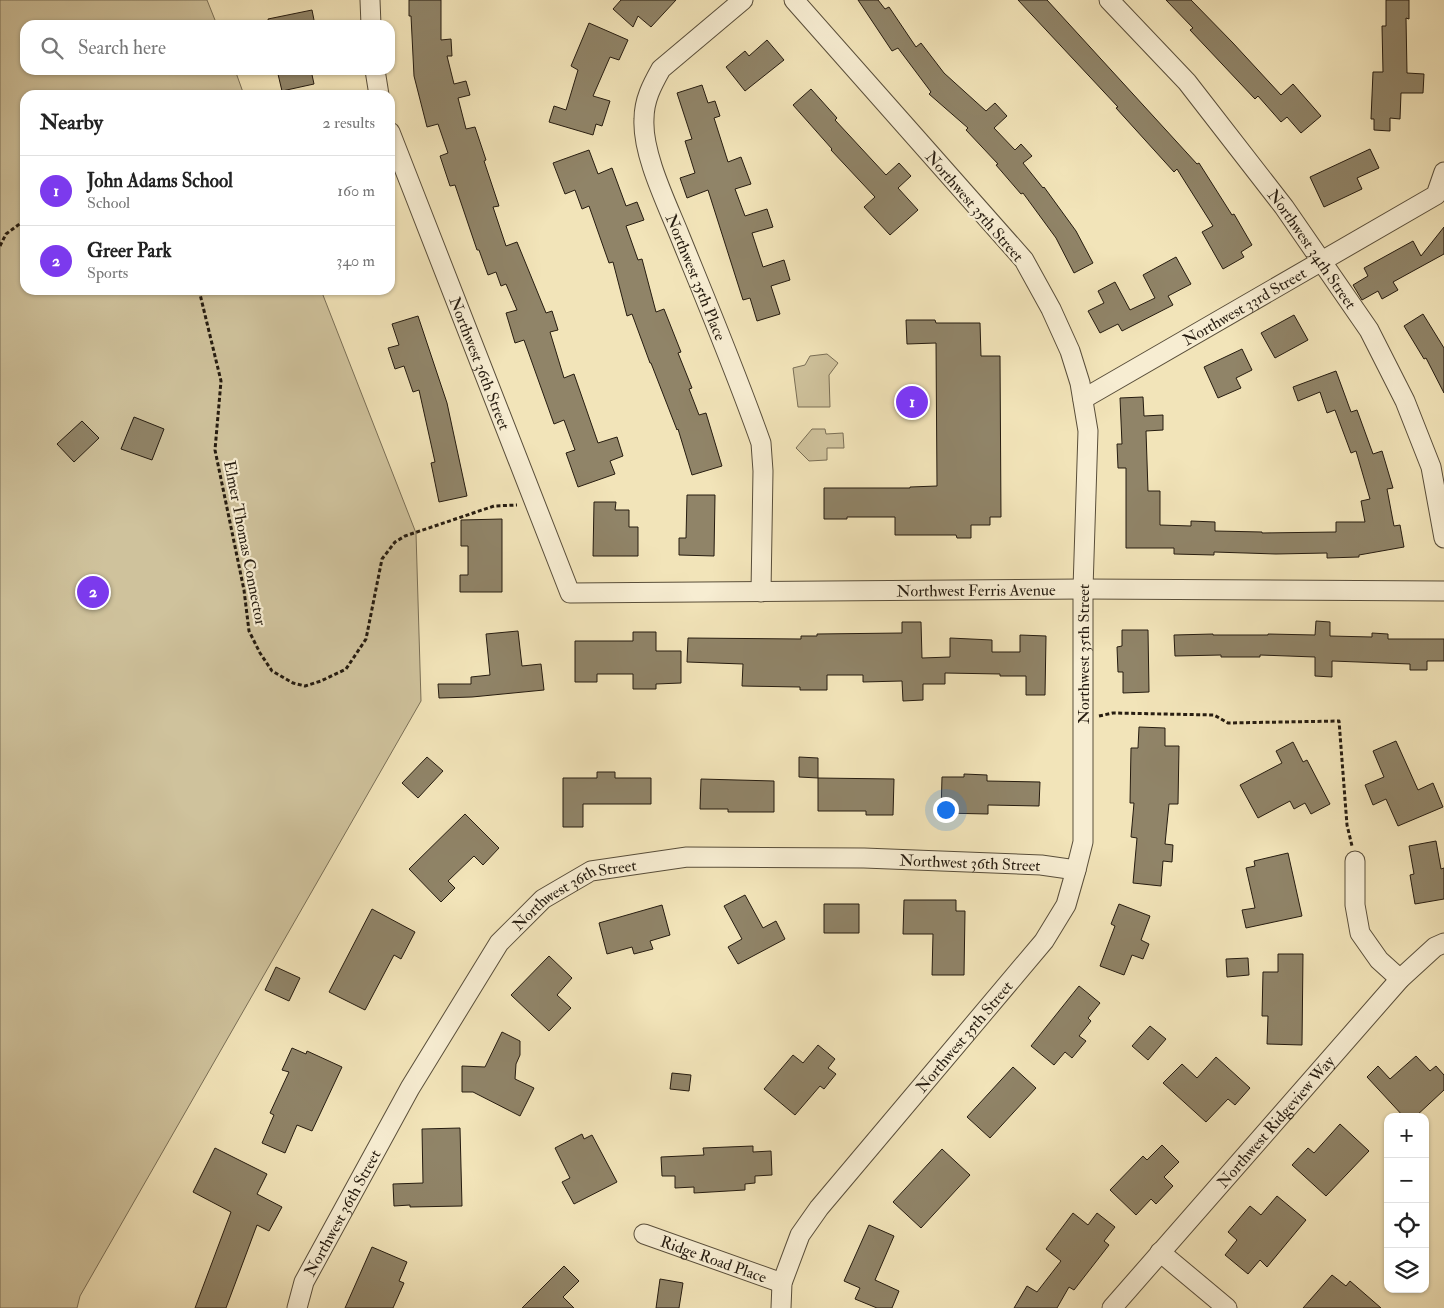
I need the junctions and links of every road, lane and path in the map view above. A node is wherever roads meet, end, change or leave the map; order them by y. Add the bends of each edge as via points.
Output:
1 (370, 0) edge
2 (743, 0) edge
3 (794, 0) edge
4 (1109, 0) edge
5 (371, 20) edge
6 (376, 75) edge
7 (378, 90) edge
8 (395, 145) edge
9 (1444, 172) edge
10 (20, 224) edge
11 (0, 246) edge
12 (1321, 261) junction
13 (200, 295) edge
14 (1083, 399) junction
15 (535, 504) junction
16 (1444, 538) edge
17 (1083, 589) junction
18 (1444, 591) edge
19 (762, 592) junction
20 (570, 593) joint
21 (1084, 719) junction
22 (1355, 861) joint
23 (1076, 870) junction
24 (1444, 943) edge
25 (1400, 979) junction
26 (644, 1234) dead end
27 (1160, 1252) junction
28 (782, 1283) junction
29 (297, 1308) edge
30 (781, 1308) edge
31 (1112, 1308) edge
32 (1227, 1308) edge

1 - 5 street
2 - 19 street, Northwest 35th Place via 661,69 646,101 644,120 646,140 661,188 761,443
3 - 14 street, Northwest 35th Street via 1024,260 1070,351
4 - 12 street, Northwest 34th Street via 1187,82 1284,207
6 - 7 street
8 - 15 street, Northwest 36th Street
9 - 12 street, Northwest 33rd Street via 1436,195
10 - 11 path via 6,234
12 - 14 street, Northwest 33rd Street
12 - 16 street, Northwest 34th Street via 1368,330 1405,401 1431,467
13 - 15 path, Elmer Thomas Connector via 221,381 215,450 244,590 249,631 272,671 305,686 346,669 366,639 382,559 395,542 494,506
14 - 17 street, Northwest 35th Street via 1088,431
15 - 20 street, Northwest 36th Street
17 - 18 street, Northwest Ferris Avenue
17 - 19 street, Northwest Ferris Avenue
17 - 21 street, Northwest 35th Street
19 - 20 street, Northwest Ferris Avenue
21 - 22 path via 1113,713 1214,715 1228,723 1339,721 1346,825
21 - 23 street, Northwest 35th Street via 1082,842
22 - 25 street via 1355,905 1360,933 1380,960
23 - 28 street, Northwest 35th Street via 1066,905 1044,941 819,1208 800,1235
23 - 29 street, Northwest 36th Street via 864,858 687,857 590,871 544,899 499,943 410,1088 304,1282
24 - 25 street, Northwest Ridgeview Way
25 - 27 street, Northwest Ridgeview Way
26 - 28 street, Ridge Road Place
27 - 31 street, Northwest Ridgeview Way
27 - 32 street
28 - 30 street, Northwest 35th Street

